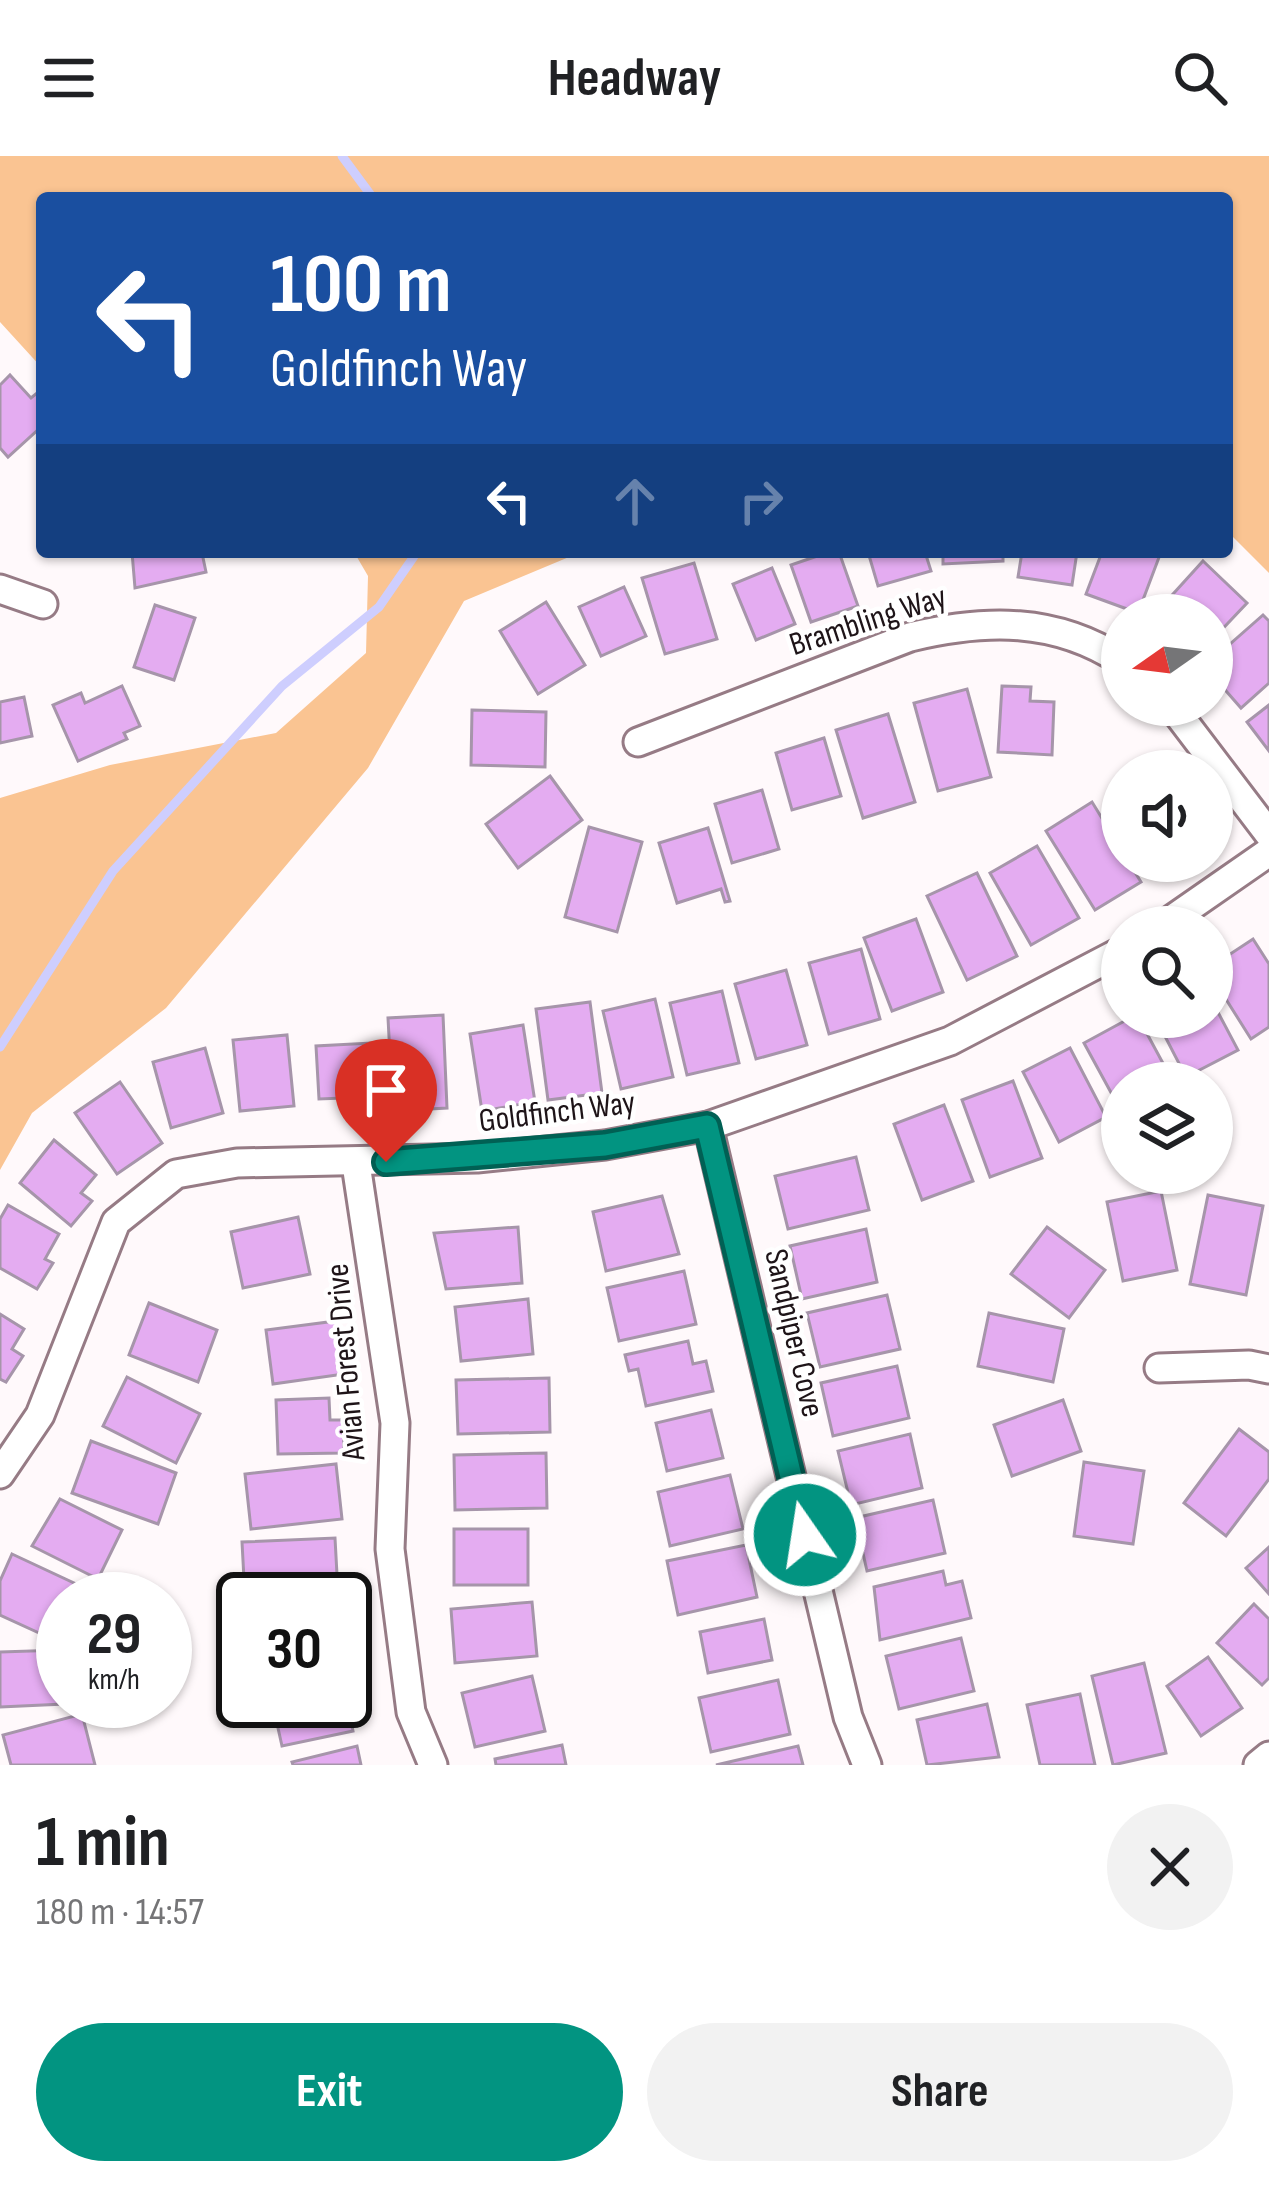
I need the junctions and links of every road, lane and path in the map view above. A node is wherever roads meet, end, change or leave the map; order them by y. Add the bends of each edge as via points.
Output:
1 (0, 589) edge
2 (44, 604) dead end
3 (1101, 647) edge
4 (1187, 726) edge
5 (638, 742) dead end
6 (1269, 834) edge
7 (1269, 852) edge
8 (1191, 906) edge
9 (1101, 963) edge
10 (707, 1126) junction
11 (356, 1163) junction
12 (1159, 1368) dead end
13 (1269, 1369) edge
14 (0, 1474) edge
15 (1269, 1756) edge
16 (433, 1765) edge
17 (867, 1765) edge
18 (1258, 1765) edge

1 - 2 street
3 - 5 street, Brambling Way via 1000,622 953,627
4 - 6 street
7 - 8 street
9 - 10 street, Goldfinch Way via 950,1041
10 - 11 street, Goldfinch Way via 551,1151
10 - 17 street, Sandpiper Cove via 848,1717
11 - 14 street, Goldfinch Way via 237,1163 176,1174 116,1222 40,1415
11 - 16 street, Avian Forest Drive via 395,1423 390,1549 411,1712
12 - 13 street
15 - 18 street

